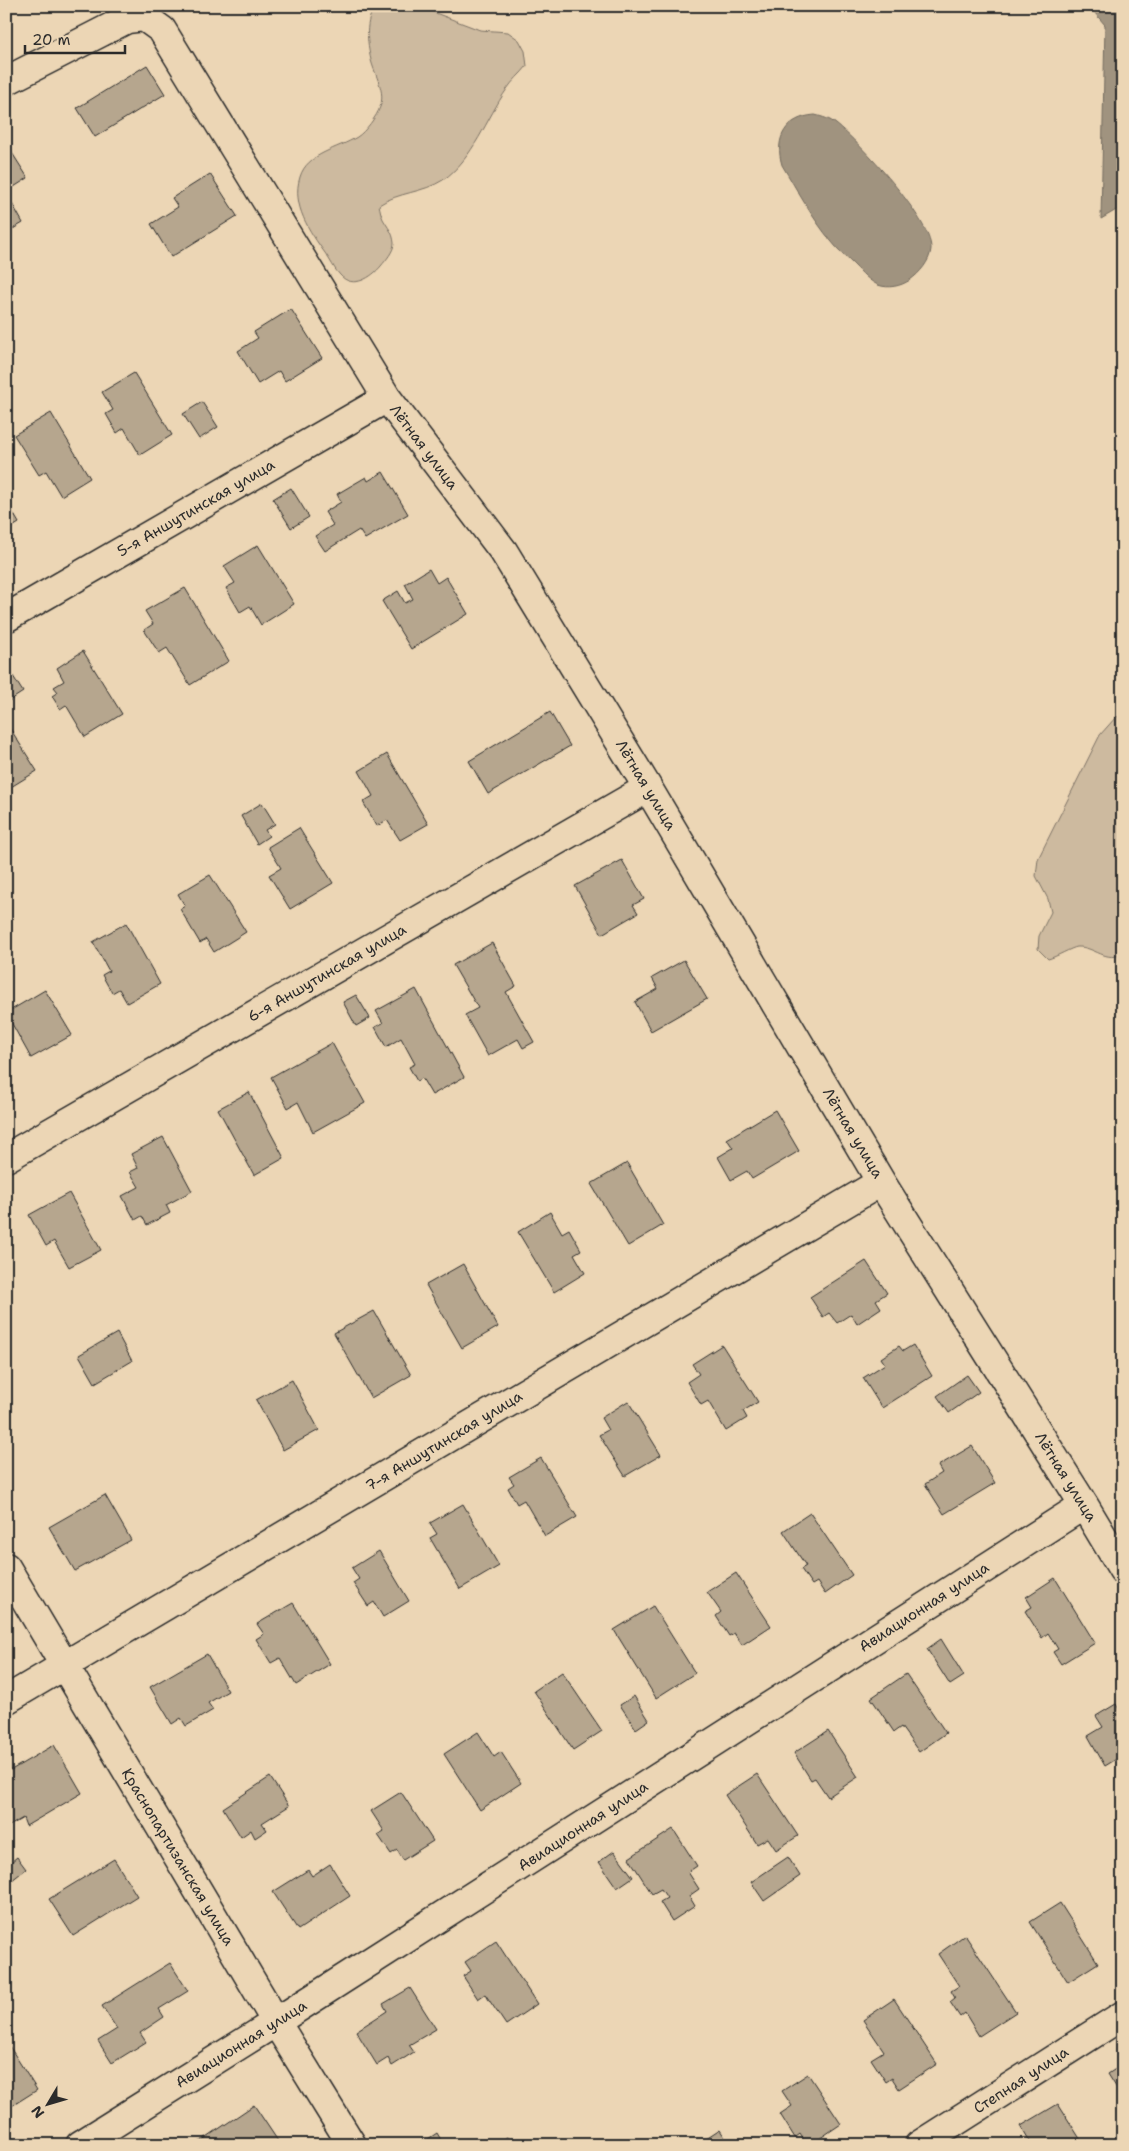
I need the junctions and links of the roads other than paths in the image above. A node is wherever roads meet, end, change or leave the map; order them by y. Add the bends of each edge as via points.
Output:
1 (6, 82) edge
2 (387, 398) junction
3 (6, 618) edge
4 (648, 788) junction
5 (6, 1158) edge
6 (881, 1182) junction
7 (1084, 1505) junction
8 (6, 1567) edge
9 (1123, 1570) edge
10 (65, 1666) junction
11 (6, 1700) edge
12 (1123, 2015) edge
13 (276, 2022) junction
14 (80, 2145) edge
15 (352, 2145) edge
16 (919, 2145) edge

1 - 2 street, Лётная улица via 127,20 144,17 162,30
2 - 3 street, 5-я Аншутинская улица
2 - 4 street, Лётная улица via 504,552
4 - 5 street, 6-я Аншутинская улица
4 - 6 street, Лётная улица
6 - 7 street, Лётная улица
6 - 10 street, 7-я Аншутинская улица
7 - 9 street, Лётная улица
7 - 13 street, Авиационная улица
8 - 10 street, Краснопартизанская улица
10 - 11 street, 7-я Аншутинская улица
10 - 13 street, Краснопартизанская улица
12 - 16 street, Степная улица
13 - 14 street, Авиационная улица
13 - 15 street, Краснопартизанская улица

